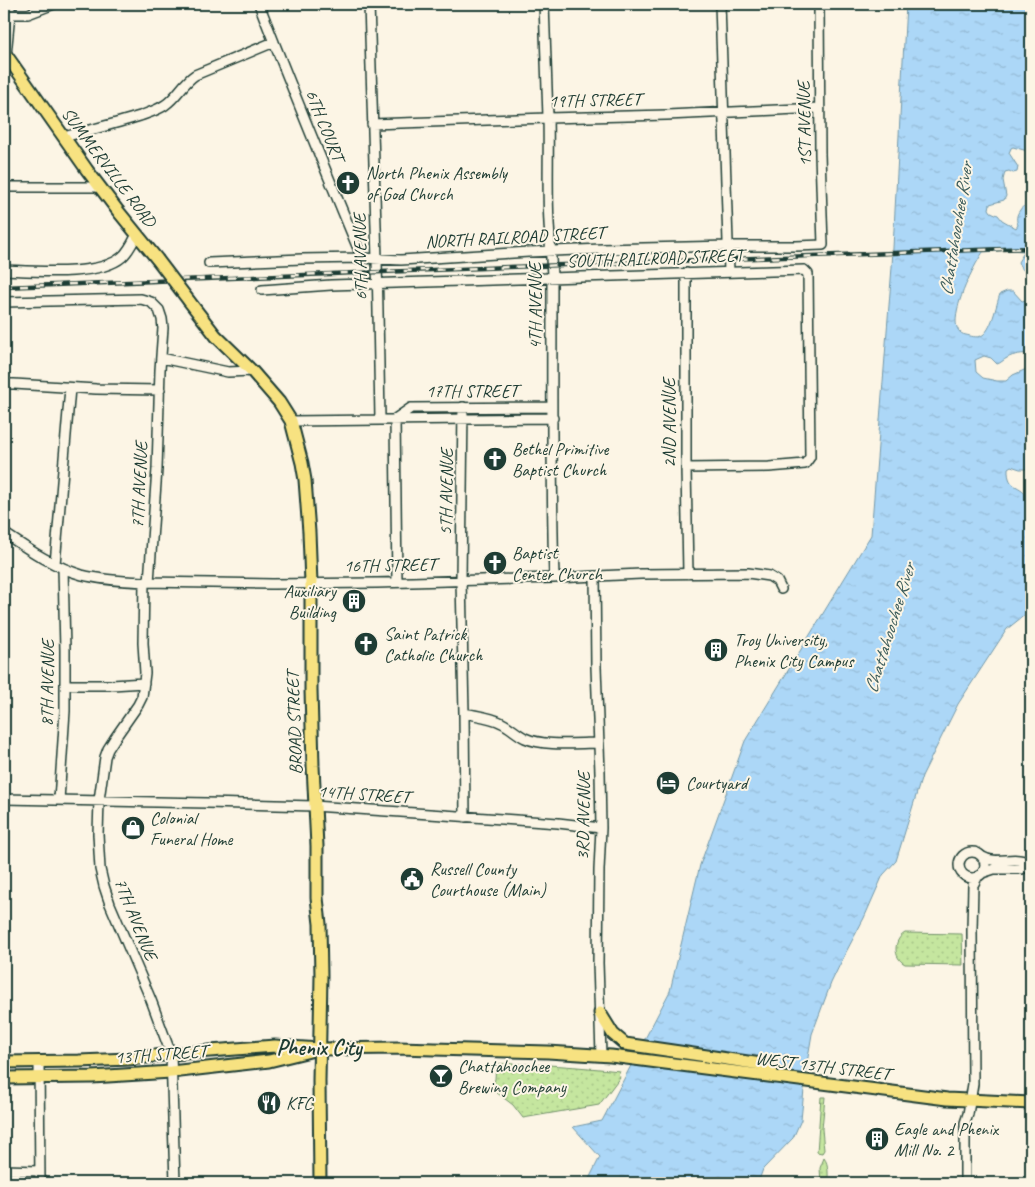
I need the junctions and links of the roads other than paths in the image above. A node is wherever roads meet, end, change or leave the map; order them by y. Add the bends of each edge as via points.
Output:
1 (10, 4) edge
2 (54, 4) edge
3 (259, 4) edge
4 (368, 4) edge
5 (544, 4) edge
6 (720, 4) edge
7 (819, 4) edge
8 (7, 14) edge
9 (274, 42) junction
10 (5, 53) edge
11 (819, 108) junction
12 (724, 112) junction
13 (548, 118) junction
14 (372, 124) junction
15 (64, 137) junction
16 (4, 187) edge
17 (99, 187) junction
18 (137, 234) junction
19 (823, 245) joint
20 (728, 246) junction
21 (551, 251) junction
22 (362, 258) junction
23 (377, 259) junction
24 (209, 264) dead end
25 (4, 270) edge
26 (729, 272) junction
27 (686, 273) junction
28 (552, 277) junction
29 (377, 284) junction
30 (262, 290) dead end
31 (189, 301) joint
32 (4, 302) edge
33 (161, 358) junction
34 (252, 370) junction
35 (4, 384) edge
36 (70, 388) junction
37 (160, 390) junction
38 (552, 407) junction
39 (463, 408) junction
40 (553, 418) junction
41 (380, 419) junction
42 (395, 419) junction
43 (463, 419) junction
44 (291, 420) junction
45 (686, 468) junction
46 (4, 533) edge
47 (59, 566) junction
48 (688, 574) junction
49 (595, 576) junction
50 (554, 578) junction
51 (461, 580) junction
52 (146, 582) junction
53 (397, 582) junction
54 (311, 583) junction
55 (781, 589) dead end
56 (144, 683) junction
57 (65, 685) junction
58 (464, 713) junction
59 (598, 743) junction
60 (4, 799) edge
61 (58, 800) junction
62 (99, 800) junction
63 (314, 806) junction
64 (465, 816) junction
65 (601, 828) junction
66 (983, 857) junction
67 (1031, 865) edge
68 (980, 874) junction
69 (966, 876) junction
70 (973, 885) junction
71 (600, 1013) junction
72 (320, 1049) junction
73 (171, 1054) junction
74 (606, 1056) junction
75 (4, 1062) edge
76 (39, 1062) junction
77 (172, 1072) junction
78 (774, 1077) junction
79 (4, 1078) edge
80 (39, 1078) junction
81 (1031, 1103) edge
82 (4, 1170) edge
83 (40, 1171) junction
84 (40, 1183) edge
85 (175, 1183) edge
86 (320, 1183) edge
87 (965, 1183) edge

1 - 8 street
2 - 8 street via 28,14
3 - 9 street, 6TH COURT
4 - 14 street, 6TH AVENUE
5 - 13 street, 4TH AVENUE
6 - 12 street
7 - 11 street, 1ST AVENUE
8 - 10 street
9 - 15 street via 195,74 156,110
9 - 22 street, 6TH COURT
10 - 15 main road, SUMMERVILLE ROAD
11 - 12 street, 19TH STREET
11 - 19 street, 1ST AVENUE
12 - 13 street, 19TH STREET
12 - 20 street
13 - 14 street, 19TH STREET
13 - 21 street, 4TH AVENUE
14 - 23 street, 6TH AVENUE
15 - 17 main road, SUMMERVILLE ROAD
16 - 17 street
17 - 18 main road, SUMMERVILLE ROAD
18 - 25 street via 124,256 99,268
18 - 31 main road, SUMMERVILLE ROAD, bridge
19 - 20 street, NORTH RAILROAD STREET
20 - 21 street, NORTH RAILROAD STREET
20 - 26 street
21 - 23 street, NORTH RAILROAD STREET
21 - 28 street, 4TH AVENUE
22 - 23 street, NORTH RAILROAD STREET
22 - 24 street, NORTH RAILROAD STREET
23 - 29 street, 6TH AVENUE
26 - 27 street, SOUTH RAILROAD STREET
26 - 45 street, SOUTH RAILROAD STREET via 804,270 808,274 810,457 805,464
27 - 28 street, SOUTH RAILROAD STREET
27 - 45 street, 2ND AVENUE
28 - 29 street, SOUTH RAILROAD STREET
28 - 38 street, 4TH AVENUE
29 - 30 street, SOUTH RAILROAD STREET
29 - 41 street, 6TH AVENUE
31 - 34 main road, BROAD STREET via 216,336
32 - 33 street via 141,299 151,302 159,310 163,328
33 - 34 street via 228,372
33 - 37 street
34 - 44 main road, BROAD STREET
35 - 36 street
36 - 37 street
36 - 47 street, 8TH AVENUE
37 - 52 street, 7TH AVENUE via 157,469
38 - 39 street, 17TH STREET
38 - 40 street, 4TH AVENUE
39 - 42 street, 17TH STREET via 411,408
39 - 43 street, 5TH AVENUE
40 - 43 street, 17TH STREET
40 - 50 street, 4TH AVENUE
41 - 42 street, 17TH STREET
41 - 44 street, 17TH STREET
42 - 43 street, 17TH STREET
42 - 53 street
43 - 51 street, 5TH AVENUE
44 - 54 main road, BROAD STREET via 305,480
45 - 48 street, 2ND AVENUE
46 - 47 street, 16TH STREET
47 - 52 street, 16TH STREET via 98,578
47 - 57 street, 8TH AVENUE
48 - 49 street, 16TH STREET
48 - 55 street, 16TH STREET via 769,576
49 - 50 street, 16TH STREET
49 - 59 street, 3RD AVENUE
50 - 51 street, 16TH STREET
51 - 53 street, 16TH STREET
51 - 58 street, 5TH AVENUE
52 - 54 street, 16TH STREET
52 - 56 street, 7TH AVENUE
53 - 54 street, 16TH STREET
54 - 63 main road, BROAD STREET
56 - 57 street
56 - 62 street, 7TH AVENUE via 138,705 108,749
57 - 61 street, 8TH AVENUE
58 - 59 street via 502,722 526,738 543,742
58 - 64 street, 5TH AVENUE
59 - 65 street, 3RD AVENUE
60 - 61 street, 14TH STREET
61 - 62 street, 14TH STREET
62 - 63 street, 14TH STREET
62 - 73 street, 7TH AVENUE via 100,869 104,886
63 - 64 street, 14TH STREET
63 - 72 main road, BROAD STREET via 321,976
64 - 65 street, 14TH STREET
65 - 71 street, 3RD AVENUE
66 - 67 street via 989,860 1021,860
66 - 68 street via 985,865
66 - 69 street via 971,852 963,856 960,869
67 - 68 street
68 - 69 street
68 - 70 street
69 - 70 street
70 - 87 street via 973,1084 965,1123
71 - 74 street, 3RD AVENUE
71 - 78 main road via 613,1034 625,1044 768,1065
72 - 73 main road, 13TH STREET via 275,1046
72 - 74 main road, 13TH STREET via 398,1048
72 - 77 main road, 13TH STREET via 269,1061
72 - 86 main road, BROAD STREET
73 - 76 main road, 13TH STREET
73 - 77 street, 7TH AVENUE
74 - 78 main road, WEST 13TH STREET
75 - 76 main road, 13TH STREET
76 - 80 street
77 - 80 main road, 13TH STREET
77 - 85 street, 7TH AVENUE
78 - 81 main road, WEST 13TH STREET via 947,1099
79 - 80 main road, 13TH STREET
80 - 83 street
82 - 83 street
83 - 84 street

